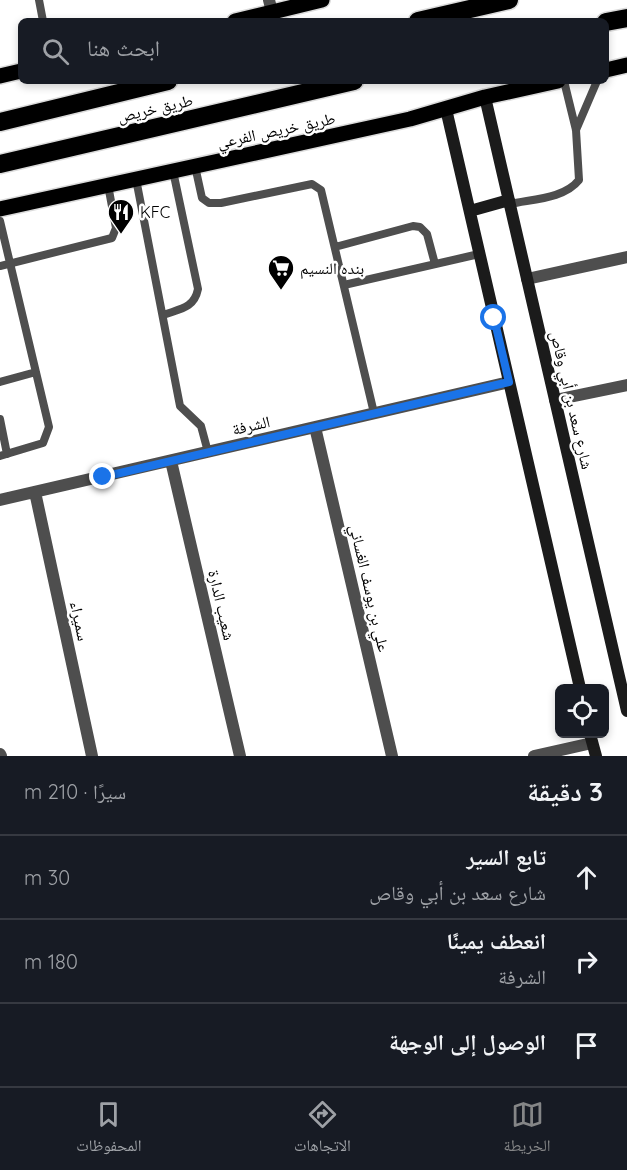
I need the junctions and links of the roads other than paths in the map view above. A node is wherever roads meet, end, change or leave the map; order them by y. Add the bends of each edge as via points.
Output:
1 (39, 0) edge
2 (322, 0) edge
3 (509, 0) edge
4 (271, 6) edge
5 (42, 18) edge
6 (242, 18) edge
7 (431, 18) edge
8 (627, 18) edge
9 (609, 21) edge
10 (627, 65) edge
11 (609, 69) edge
12 (18, 72) edge
13 (0, 76) edge
14 (156, 84) edge
15 (341, 84) edge
16 (544, 84) edge
17 (565, 84) edge
18 (596, 84) edge
19 (485, 97) junction
20 (446, 109) junction
21 (0, 122) edge
22 (576, 130) junction
23 (0, 164) edge
24 (195, 166) junction
25 (173, 171) junction
26 (136, 179) junction
27 (108, 185) junction
28 (509, 202) junction
29 (0, 209) edge
30 (470, 211) junction
31 (0, 221) edge
32 (335, 247) junction
33 (479, 254) junction
34 (627, 257) edge
35 (10, 263) junction
36 (435, 264) junction
37 (0, 266) edge
38 (527, 279) junction
39 (344, 285) junction
40 (162, 315) junction
41 (36, 372) junction
42 (0, 382) edge
43 (509, 382) junction
44 (627, 385) edge
45 (555, 400) junction
46 (374, 413) junction
47 (0, 419) edge
48 (315, 427) junction
49 (208, 452) junction
50 (3, 455) edge
51 (171, 461) junction
52 (35, 492) junction
53 (0, 500) edge
54 (623, 672) edge
55 (579, 684) edge
56 (627, 711) edge
57 (591, 738) edge
58 (92, 756) edge
59 (240, 756) edge
60 (392, 756) edge
61 (534, 756) edge
62 (596, 756) edge

1 - 5 lane
2 - 4 main road
3 - 7 highway
4 - 6 main road
8 - 9 highway
10 - 11 main road
12 - 13 main road
14 - 21 highway, طريق خريص
15 - 23 highway, طريق خريص
16 - 19 main road, طريق خريص الفرعي
17 - 22 lane
18 - 22 lane
19 - 20 main road, طريق خريص الفرعي
19 - 28 main road, شارع سعد بن أبي وقاص
20 - 24 main road, طريق خريص الفرعي
20 - 30 main road
22 - 28 lane via 580,172 573,188 560,194
24 - 25 main road, طريق خريص الفرعي
24 - 32 lane via 202,198 209,203 317,186 324,197
25 - 26 main road, طريق خريص الفرعي
25 - 40 lane via 198,289 190,306
26 - 27 main road, طريق خريص الفرعي
26 - 40 lane
27 - 29 main road, طريق خريص الفرعي
27 - 35 lane via 116,228 112,238
28 - 30 main road
28 - 38 main road, شارع سعد بن أبي وقاص
30 - 33 main road
31 - 35 lane
32 - 36 lane via 420,227 427,234
32 - 39 lane
33 - 36 lane
33 - 43 main road
34 - 38 street
35 - 37 lane
35 - 41 lane
36 - 39 lane
38 - 45 main road, شارع سعد بن أبي وقاص
39 - 46 lane
40 - 49 lane via 180,406 201,426
41 - 42 lane
41 - 50 lane via 49,427 47,435 43,442
43 - 46 street, الشرفة
43 - 55 main road
44 - 45 street
45 - 54 main road, شارع سعد بن أبي وقاص
46 - 48 street, الشرفة
47 - 50 lane
48 - 49 street, الشرفة
48 - 60 street, علي بن يوسف الغساني
49 - 51 street, الشرفة
51 - 52 street, الشرفة
51 - 59 street, شعيب الدارة
52 - 53 street, الشرفة
52 - 58 street, سميراء
54 - 56 main road, شارع سعد بن أبي وقاص
57 - 61 street
57 - 62 main road

